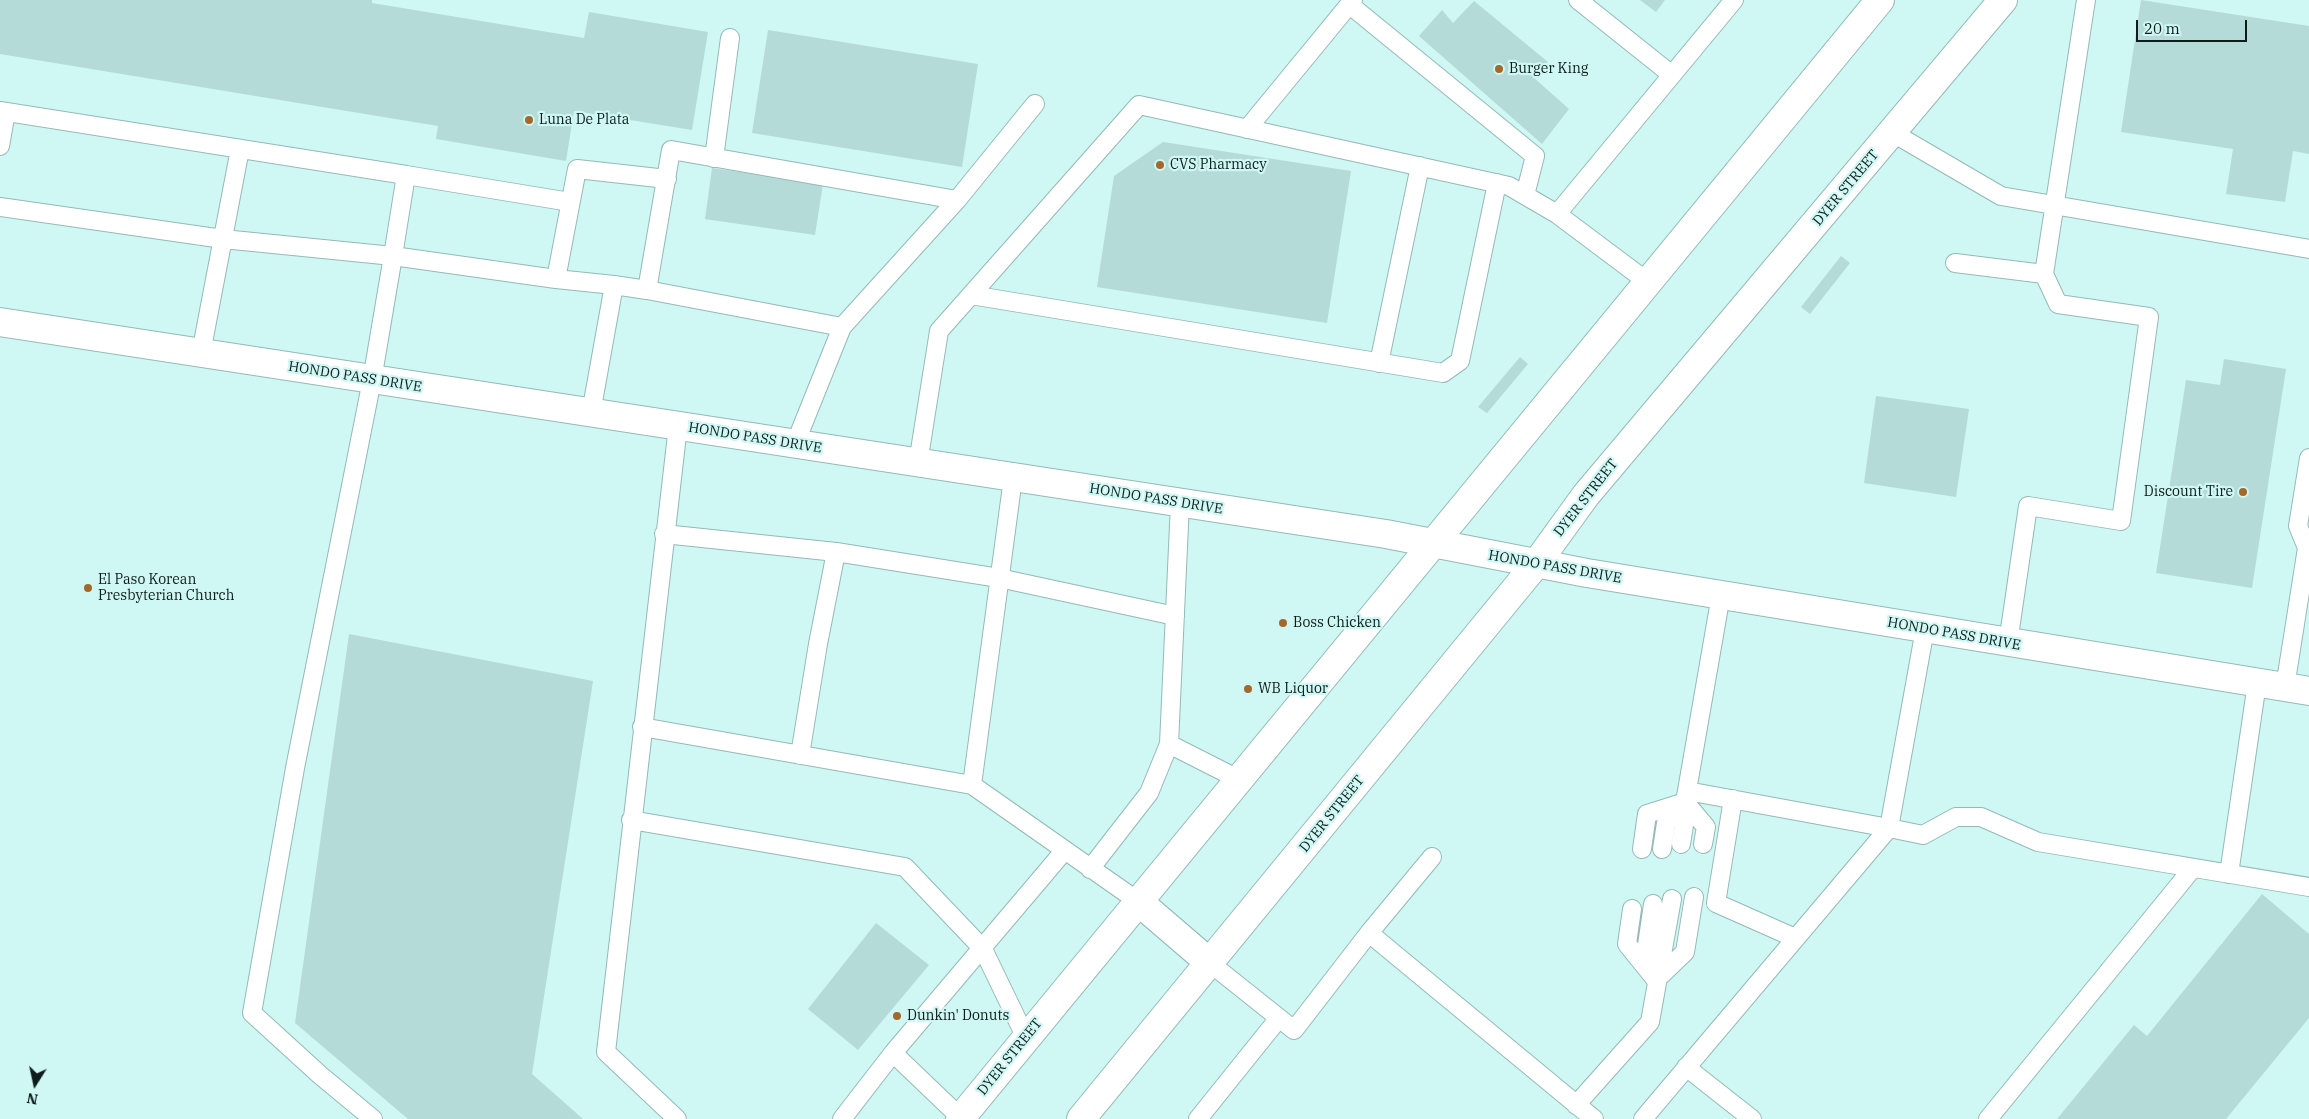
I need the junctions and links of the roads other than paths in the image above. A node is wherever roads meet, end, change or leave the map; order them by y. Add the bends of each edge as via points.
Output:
1 (1578, 0) edge
2 (1734, 0) edge
3 (1880, 0) edge
4 (2003, 0) edge
5 (2086, 0) edge
6 (1351, 2) edge
7 (730, 38) dead end
8 (1672, 75) junction
9 (1035, 104) dead end
10 (3, 111) edge
11 (1247, 129) junction
12 (1893, 133) junction
13 (0, 146) edge
14 (240, 149) junction
15 (714, 158) junction
16 (1420, 166) junction
17 (406, 175) junction
18 (666, 179) junction
19 (1497, 183) junction
20 (1525, 195) junction
21 (957, 200) junction
22 (570, 202) junction
23 (2054, 206) junction
24 (0, 207) edge
25 (1557, 214) junction
26 (223, 239) junction
27 (2309, 249) edge
28 (393, 256) junction
29 (1955, 263) dead end
30 (2044, 274) junction
31 (556, 279) junction
32 (1649, 283) junction
33 (614, 285) junction
34 (646, 290) junction
35 (971, 295) junction
36 (0, 322) edge
37 (842, 327) junction
38 (200, 353) junction
39 (1379, 363) junction
40 (372, 380) junction
41 (591, 413) junction
42 (678, 426) junction
43 (795, 444) junction
44 (2309, 458) edge
45 (918, 463) junction
46 (1013, 478) junction
47 (1180, 503) junction
48 (664, 534) junction
49 (1435, 544) junction
50 (2308, 547) edge
51 (836, 552) junction
52 (1536, 564) junction
53 (999, 578) junction
54 (1720, 595) junction
55 (1175, 616) junction
56 (1926, 629) junction
57 (2008, 643) junction
58 (2257, 683) junction
59 (2297, 689) edge
60 (642, 727) junction
61 (1169, 744) junction
62 (800, 755) junction
63 (1240, 780) junction
64 (972, 785) junction
65 (1686, 796) junction
66 (1733, 800) junction
67 (631, 820) junction
68 (1889, 828) junction
69 (1681, 844) dead end
70 (1703, 844) dead end
71 (1662, 848) dead end
72 (1642, 849) dead end
73 (1065, 850) junction
74 (1432, 857) dead end
75 (1090, 868) junction
76 (2192, 868) junction
77 (2229, 874) junction
78 (2309, 887) edge
79 (1694, 897) dead end
80 (1672, 899) dead end
81 (1139, 902) junction
82 (1653, 904) dead end
83 (1632, 909) dead end
84 (1370, 933) junction
85 (1795, 938) junction
86 (983, 949) junction
87 (1210, 963) junction
88 (1656, 980) junction
89 (1279, 1018) junction
90 (1026, 1038) junction
91 (893, 1053) junction
92 (1686, 1067) junction
93 (1576, 1105) junction
94 (373, 1119) edge
95 (677, 1119) edge
96 (842, 1119) edge
97 (961, 1119) edge
98 (1081, 1119) edge
99 (1198, 1119) edge
100 (1594, 1119) edge
101 (1643, 1119) edge
102 (1752, 1119) edge
103 (1988, 1119) edge

1 - 8 lane
2 - 8 lane
3 - 32 main road, DYER STREET
4 - 12 main road, DYER STREET
5 - 23 lane
6 - 11 lane
6 - 20 lane via 1535,156
7 - 15 lane
8 - 25 lane
9 - 21 lane
10 - 13 lane
10 - 14 lane
11 - 16 lane
11 - 35 lane via 1138,105
12 - 23 lane via 2001,196
12 - 52 main road, DYER STREET via 1586,495
14 - 17 lane
14 - 26 lane
15 - 18 lane via 671,150
15 - 21 lane
16 - 19 lane
16 - 39 lane
17 - 22 lane
17 - 28 lane
18 - 22 lane via 576,169
18 - 34 lane
19 - 20 lane
19 - 39 lane via 1460,361 1443,373
20 - 25 lane
21 - 37 lane
22 - 31 lane
23 - 27 lane
23 - 30 lane
24 - 26 lane
25 - 32 lane
26 - 28 lane
26 - 38 lane
28 - 31 lane
28 - 40 lane
29 - 30 lane
30 - 57 lane via 2058,304 2149,317 2121,521 2028,506
31 - 33 lane
32 - 49 main road, DYER STREET
33 - 34 lane
33 - 41 lane
34 - 37 lane
35 - 39 lane
35 - 45 lane via 939,331
36 - 38 main road, HONDO PASS DRIVE
37 - 43 lane
38 - 40 main road, HONDO PASS DRIVE
40 - 41 main road, HONDO PASS DRIVE
40 - 94 lane via 295,768 252,1013
41 - 42 main road, HONDO PASS DRIVE
42 - 43 main road, HONDO PASS DRIVE
42 - 48 lane
43 - 45 main road, HONDO PASS DRIVE
44 - 50 lane via 2298,526
45 - 46 main road, HONDO PASS DRIVE
46 - 47 main road, HONDO PASS DRIVE
46 - 53 lane
47 - 49 main road, HONDO PASS DRIVE
47 - 55 lane
48 - 51 lane
48 - 60 lane
49 - 52 main road, HONDO PASS DRIVE
49 - 63 main road, DYER STREET
50 - 59 lane
51 - 53 lane
51 - 62 lane
52 - 54 main road, HONDO PASS DRIVE
52 - 87 main road, DYER STREET
53 - 55 lane
53 - 64 lane
54 - 56 main road, HONDO PASS DRIVE
54 - 65 lane
55 - 61 lane
56 - 57 main road, HONDO PASS DRIVE
56 - 68 lane
57 - 58 main road, HONDO PASS DRIVE
58 - 59 main road, HONDO PASS DRIVE
58 - 77 lane
60 - 62 lane
60 - 67 lane
61 - 63 lane
61 - 75 lane via 1149,793
62 - 64 lane
63 - 81 main road, DYER STREET
64 - 73 lane
65 - 66 lane
65 - 69 lane
65 - 70 lane via 1706,827
65 - 71 lane via 1666,823
65 - 72 lane via 1647,814
66 - 68 lane
66 - 85 lane via 1716,903
67 - 86 lane via 906,867
67 - 95 lane via 606,1052
68 - 76 lane via 1923,835 1956,817 1982,817 2038,842
68 - 85 lane
73 - 75 lane
73 - 86 lane
74 - 84 lane
75 - 81 lane
76 - 77 lane
76 - 103 lane
77 - 78 lane
79 - 88 lane via 1685,952
80 - 88 lane via 1665,948
81 - 87 main road
81 - 90 main road, DYER STREET
82 - 88 lane via 1646,945
83 - 88 lane via 1627,944
84 - 89 lane via 1294,1030
84 - 93 lane
85 - 92 lane
86 - 90 lane
86 - 91 lane
87 - 89 lane
87 - 98 main road, DYER STREET
88 - 93 lane via 1650,1022
89 - 99 lane
90 - 97 main road, DYER STREET
91 - 96 lane
91 - 97 lane
92 - 101 lane
92 - 102 lane
93 - 100 lane

